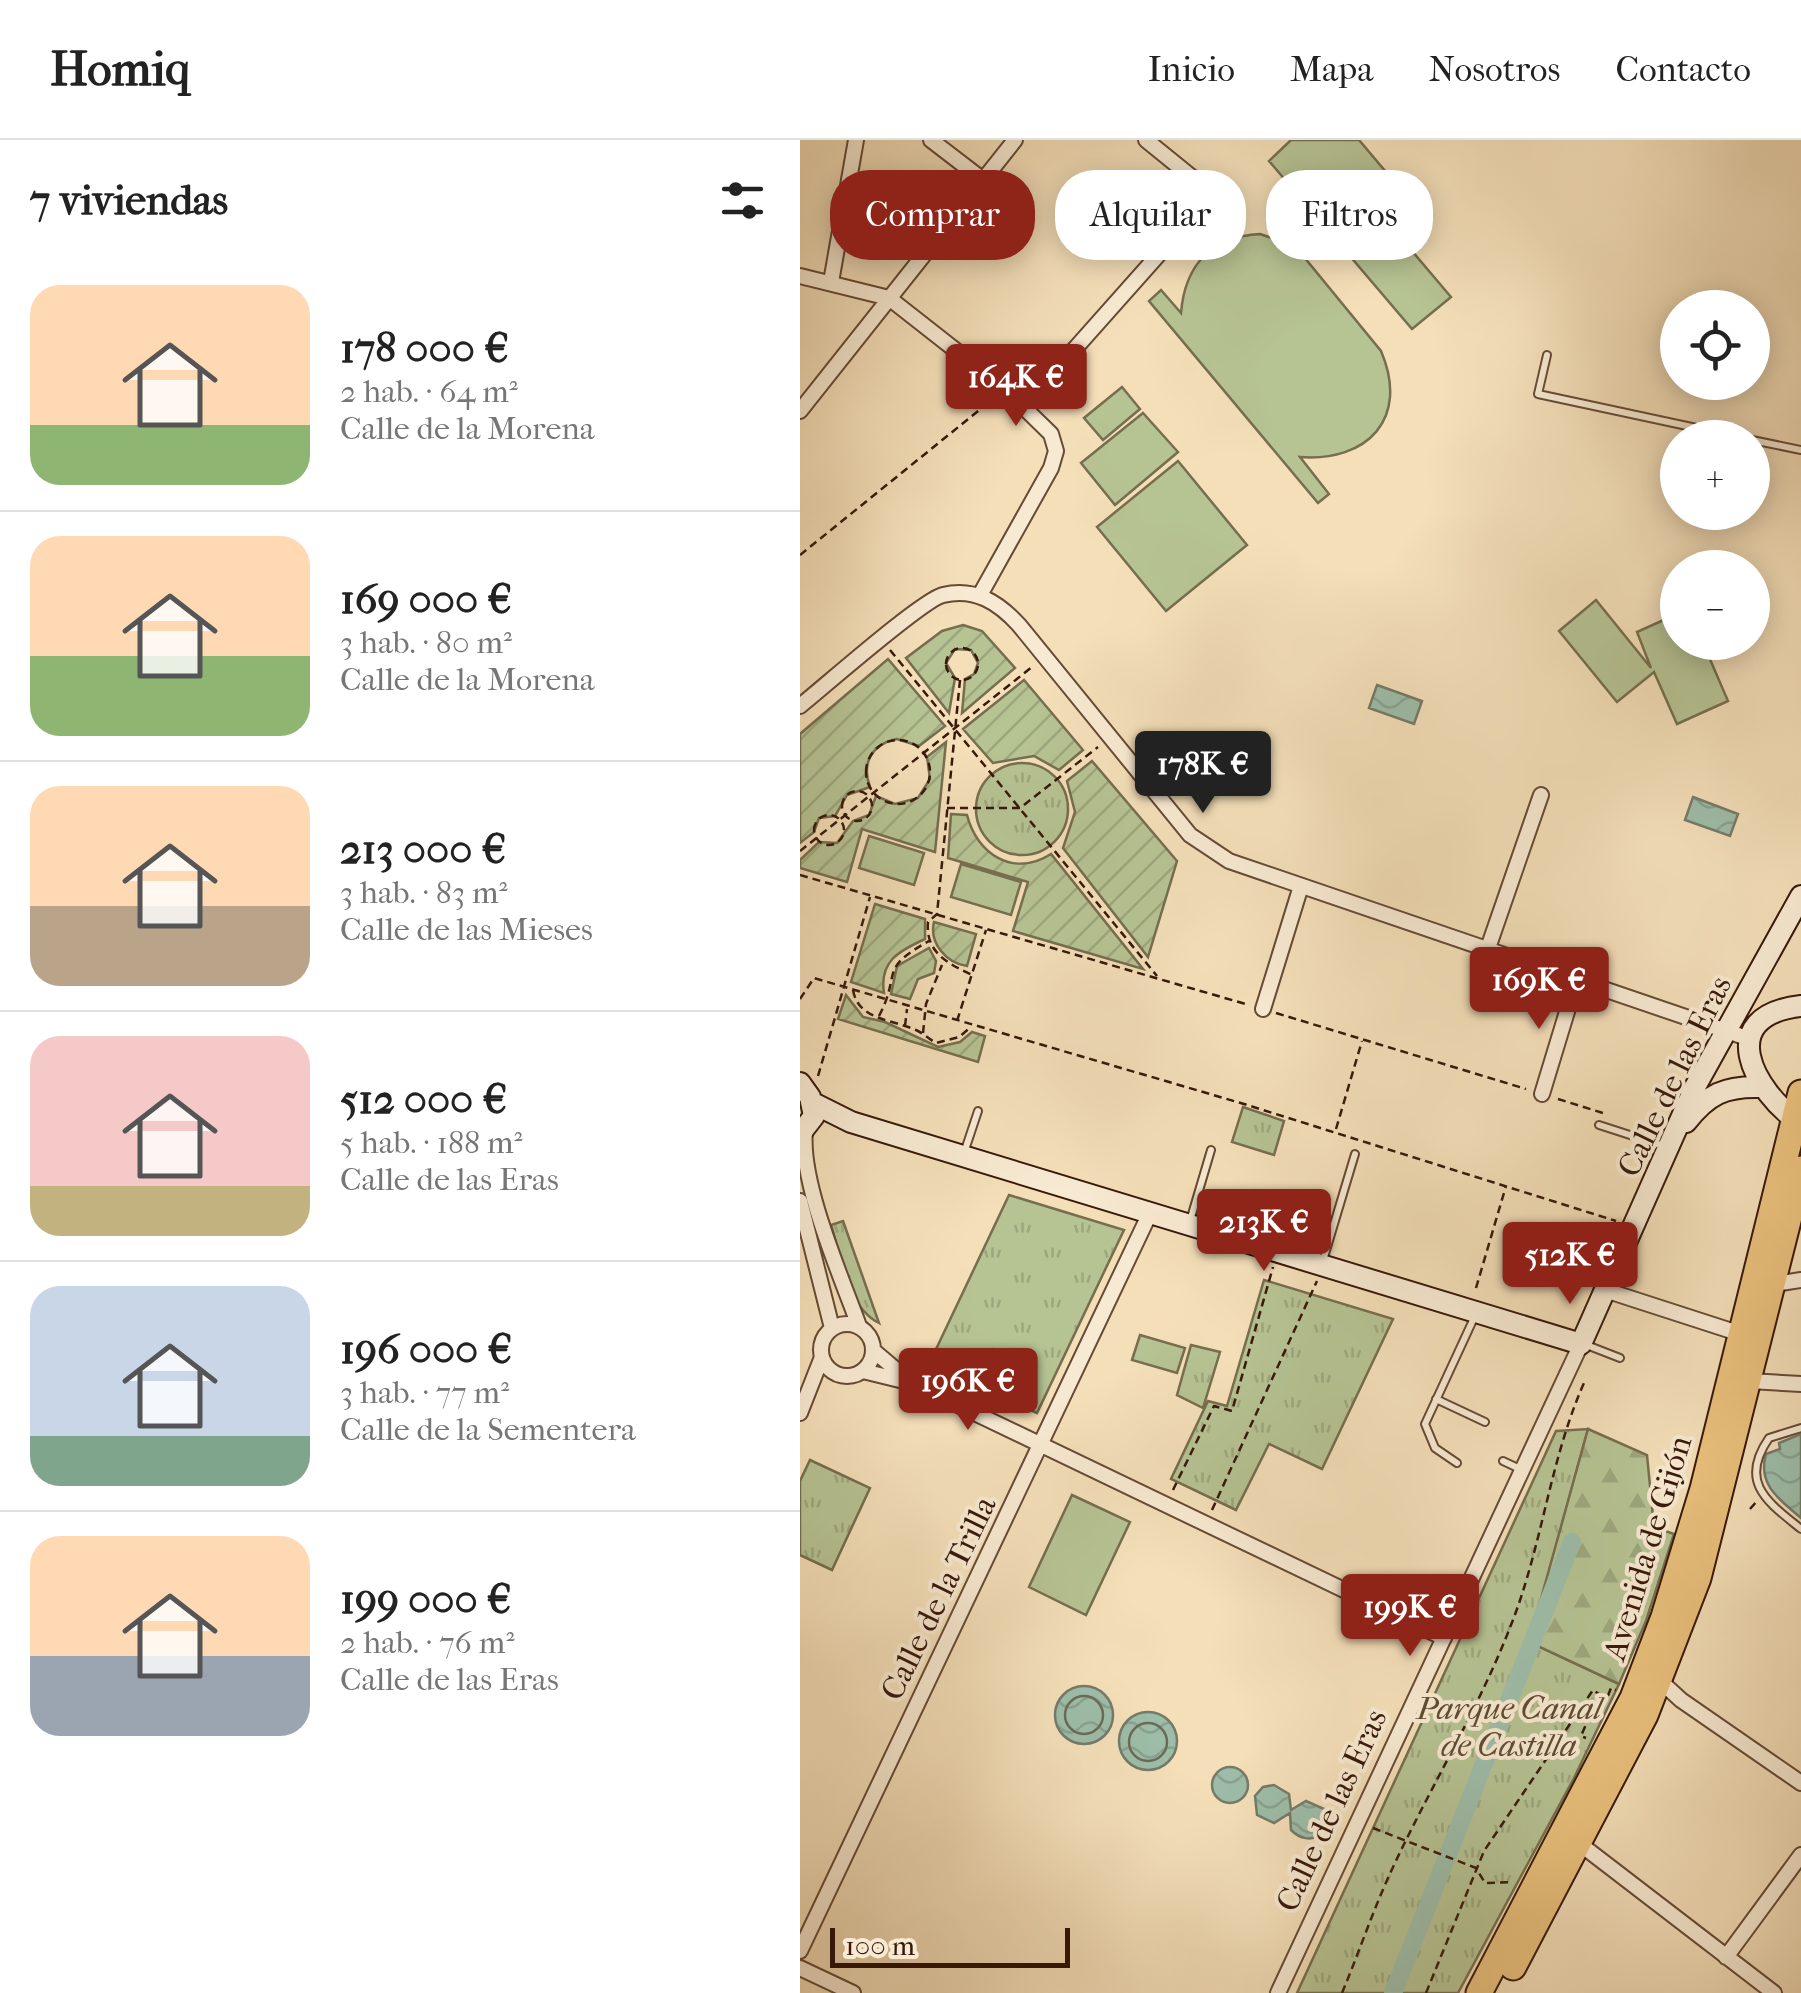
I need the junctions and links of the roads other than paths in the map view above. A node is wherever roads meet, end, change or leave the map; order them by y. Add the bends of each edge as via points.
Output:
1 (856, 140) edge
2 (932, 140) edge
3 (1015, 140) edge
4 (1146, 140) edge
5 (971, 170) edge
6 (992, 170) edge
7 (920, 260) edge
8 (800, 276) edge
9 (831, 282) junction
10 (889, 298) junction
11 (1547, 356) dead end
12 (1024, 406) junction
13 (800, 410) edge
14 (1660, 420) edge
15 (1770, 444) edge
16 (1801, 450) edge
17 (980, 596) junction
18 (800, 706) edge
19 (1541, 796) dead end
20 (1301, 886) junction
21 (1801, 896) edge
22 (1487, 951) junction
23 (1576, 982) junction
24 (1744, 1000) junction
25 (1801, 1006) edge
26 (1263, 1009) road end
27 (1726, 1033) junction
28 (1752, 1034) junction
29 (808, 1082) edge
30 (1760, 1087) junction
31 (1801, 1093) edge
32 (1542, 1094) road end
33 (978, 1111) dead end
34 (1798, 1122) edge
35 (808, 1123) edge
36 (1598, 1126) dead end
37 (1669, 1146) junction
38 (1211, 1150) dead end
39 (1356, 1154) dead end
40 (963, 1156) junction
41 (1801, 1170) edge
42 (800, 1201) edge
43 (1150, 1213) junction
44 (1189, 1225) junction
45 (1801, 1231) edge
46 (1322, 1265) junction
47 (1801, 1280) edge
48 (1774, 1284) junction
49 (1606, 1290) junction
50 (1477, 1312) junction
51 (859, 1326) junction
52 (832, 1328) junction
53 (1741, 1334) junction
54 (1581, 1344) junction
55 (874, 1351) junction
56 (822, 1357) junction
57 (1620, 1358) dead end
58 (863, 1371) junction
59 (834, 1372) junction
60 (1750, 1381) junction
61 (912, 1383) junction
62 (1801, 1384) edge
63 (1436, 1399) junction
64 (802, 1408) edge
65 (1485, 1422) dead end
66 (1801, 1428) edge
67 (1042, 1444) junction
68 (1503, 1461) dead end
69 (1457, 1463) dead end
70 (1522, 1470) junction
71 (1801, 1529) edge
72 (1444, 1638) junction
73 (1654, 1672) junction
74 (1801, 1783) edge
75 (1580, 1844) junction
76 (1801, 1856) edge
77 (800, 1950) edge
78 (1726, 1957) junction
79 (800, 1968) edge
80 (853, 1993) edge
81 (1278, 1993) edge
82 (1479, 1993) edge
83 (1498, 1993) edge
84 (1774, 1993) edge

1 - 9 street
2 - 5 street
3 - 6 street
4 - 12 street via 1199,184 1202,200
7 - 10 street
8 - 9 street
9 - 10 street
10 - 12 street
10 - 13 street
11 - 14 lane via 1538,394
12 - 17 street via 1051,434 1056,451
15 - 16 lane
17 - 18 street via 939,596
17 - 20 street via 1001,606 1190,834 1229,862
19 - 22 street
20 - 22 street
20 - 26 street
21 - 24 main road, Calle de las Eras
22 - 23 street
23 - 27 street
23 - 32 street
24 - 27 main road, Calle de las Eras
24 - 28 main road
25 - 28 main road via 1766,1014
27 - 28 street
27 - 37 main road, Calle de las Eras
28 - 30 main road via 1748,1050
29 - 35 main road
30 - 34 main road
30 - 37 main road via 1730,1086 1709,1096
31 - 34 highway, Avenida de Gijón
33 - 40 lane
34 - 53 highway, Avenida de Gijón
35 - 40 main road via 851,1122
35 - 51 street via 801,1150 809,1184
36 - 37 lane
37 - 49 main road, Calle de las Eras
38 - 44 lane
39 - 46 lane
40 - 43 main road
41 - 48 highway, Avenida de Gijón
42 - 52 street
43 - 44 main road
43 - 67 street, Calle de la Trilla
44 - 46 main road
45 - 48 highway
46 - 50 main road
47 - 48 street
48 - 60 highway, Avenida de Gijón
49 - 53 street
49 - 54 main road, Calle de las Eras
50 - 54 main road
50 - 63 lane
51 - 52 street
51 - 55 street
52 - 56 street
53 - 73 highway, Avenida de Gijón
54 - 57 lane
54 - 70 street, Calle de las Eras
55 - 58 street
55 - 61 street
56 - 59 street
56 - 64 street
58 - 59 street
58 - 61 street
59 - 64 street
60 - 62 street
60 - 73 highway, Avenida de Gijón via 1698,1578
61 - 67 street
63 - 65 lane
63 - 69 lane via 1426,1434 1442,1456
66 - 71 lane via 1769,1438 1755,1469 1761,1496
67 - 72 street
67 - 77 street, Calle de la Trilla
68 - 70 lane
70 - 72 street, Calle de las Eras
72 - 81 street, Calle de las Eras
73 - 74 street
73 - 75 highway, Avenida de Gijón
73 - 82 highway, Avenida de Gijón via 1633,1698
75 - 78 street
75 - 83 highway, Avenida de Gijón
76 - 78 street
78 - 84 street
79 - 80 street

